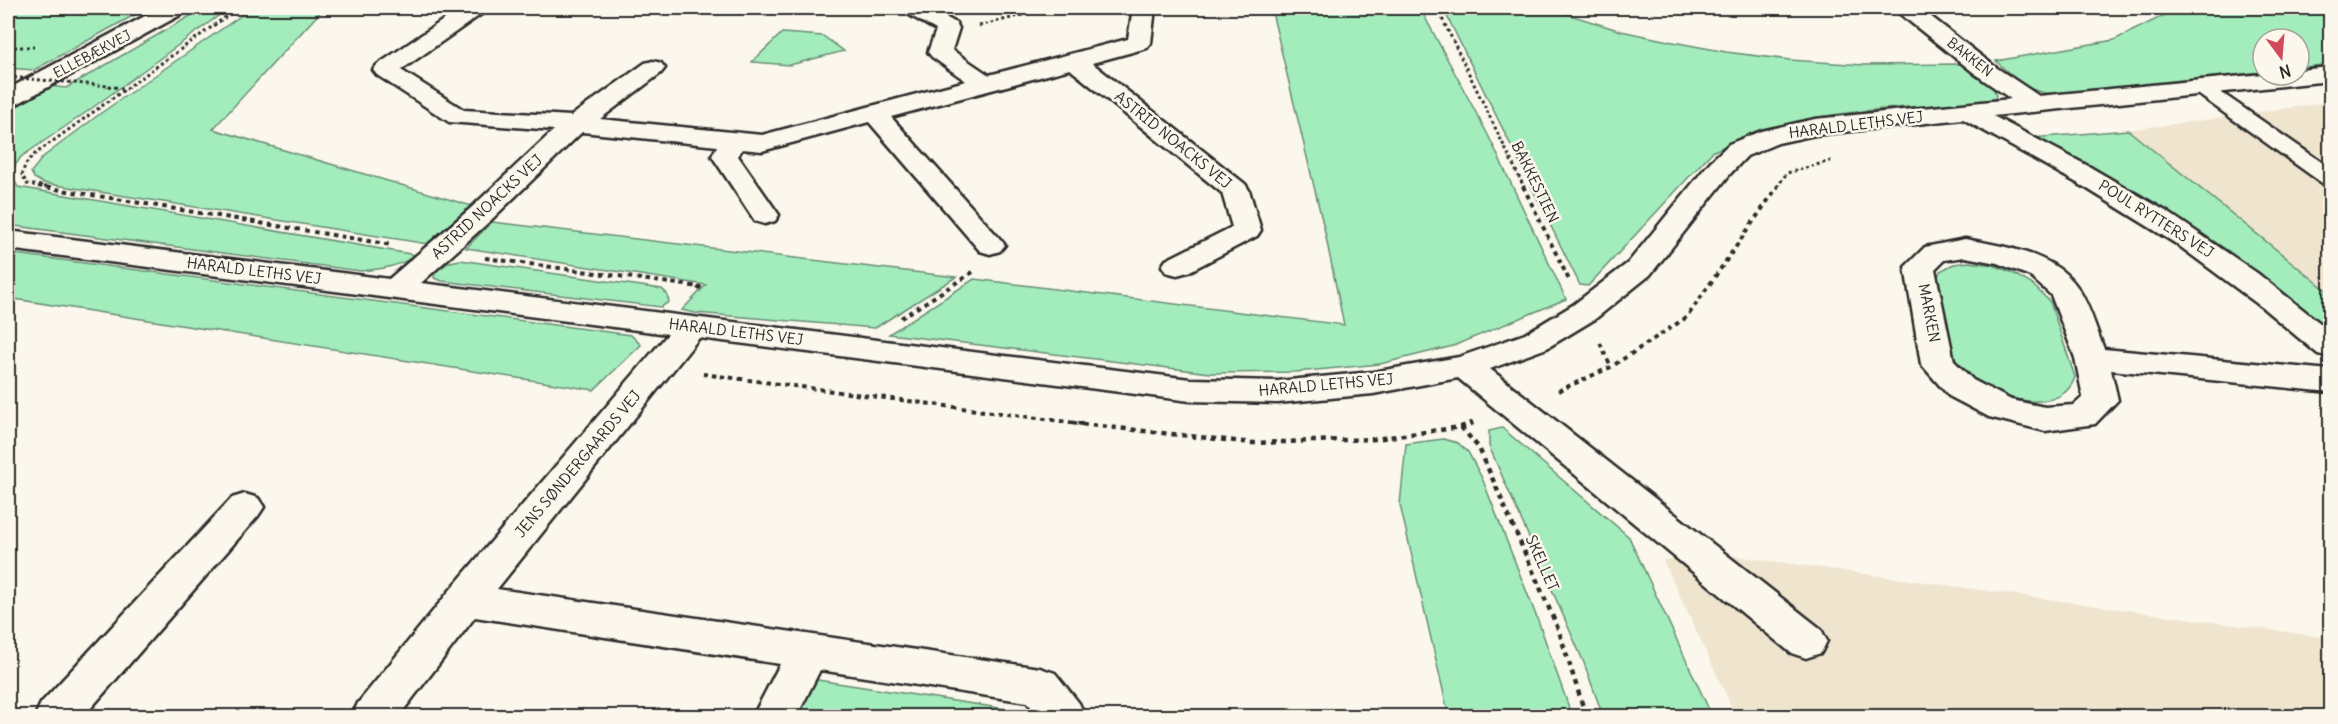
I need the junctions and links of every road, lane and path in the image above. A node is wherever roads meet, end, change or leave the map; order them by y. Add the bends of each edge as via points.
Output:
1 (176, 8) edge
2 (238, 8) edge
3 (475, 8) edge
4 (914, 8) edge
5 (1051, 8) edge
6 (1144, 8) edge
7 (1437, 8) edge
8 (1907, 8) edge
9 (948, 28) junction
10 (1073, 59) junction
11 (652, 68) dead end
12 (2331, 74) edge
13 (8, 77) edge
14 (984, 83) junction
15 (2202, 88) junction
16 (127, 89) junction
17 (8, 99) edge
18 (2034, 104) junction
19 (1969, 112) junction
20 (874, 113) junction
21 (576, 124) junction
22 (733, 141) junction
23 (1844, 157) dead end
24 (2331, 178) edge
25 (765, 215) dead end
26 (224, 217) dead end
27 (8, 240) edge
28 (990, 245) joint
29 (1177, 266) dead end
30 (396, 289) junction
31 (1584, 312) junction
32 (691, 327) junction
33 (858, 346) junction
34 (2331, 347) edge
35 (2091, 358) junction
36 (1465, 366) junction
37 (1611, 367) junction
38 (658, 368) junction
39 (2331, 381) edge
40 (1518, 408) junction
41 (1461, 427) junction
42 (245, 507) dead end
43 (465, 600) junction
44 (1806, 641) dead end
45 (808, 651) junction
46 (57, 717) edge
47 (374, 717) edge
48 (776, 717) edge
49 (1063, 717) edge
50 (1586, 717) edge

1 - 17 street, ELLEBÆKVEJ
2 - 16 path
3 - 21 street via 385,70 459,117
4 - 9 street
5 - 9 path via 974,27
6 - 10 street via 1139,43
7 - 31 path, BAKKESTIEN
8 - 18 street, BAKKEN
9 - 14 street via 940,52
10 - 14 street
10 - 29 street, ASTRID NOACKS VEJ via 1235,190 1248,230
11 - 21 street, ASTRID NOACKS VEJ
12 - 15 street, HARALD LETHS VEJ
13 - 16 path, bridge
14 - 20 street
15 - 18 street, HARALD LETHS VEJ
15 - 24 lane
16 - 26 path via 35,153 21,176 27,184
18 - 19 street, HARALD LETHS VEJ
19 - 31 street, HARALD LETHS VEJ via 1815,128 1770,137 1738,150 1639,269
19 - 34 street, POUL RYTTERS VEJ via 2188,237 2274,298
20 - 22 street via 762,143
20 - 28 street
21 - 22 street
21 - 30 street, ASTRID NOACKS VEJ
22 - 25 street via 725,156
23 - 37 path via 1787,173 1688,317
27 - 30 street, HARALD LETHS VEJ
28 - 33 path via 986,264
30 - 32 street, HARALD LETHS VEJ
31 - 36 street, HARALD LETHS VEJ via 1536,340
31 - 37 path, BAKKESTIEN
32 - 33 street, HARALD LETHS VEJ
32 - 38 street, JENS SØNDERGAARDS VEJ
33 - 36 street, HARALD LETHS VEJ via 1190,390 1278,392 1373,383
35 - 35 street, MARKEN via 2065,291 2041,270 2004,255 1965,248 1935,253 1920,267 1938,364 1961,388 2001,409 2045,419 2083,416 2102,400
35 - 39 street
36 - 40 street
37 - 40 path
38 - 41 path via 1253,443 1375,439
38 - 43 street, JENS SØNDERGAARDS VEJ
40 - 41 path
40 - 44 street
41 - 50 path, SKELLET via 1479,448 1559,631
42 - 46 street
43 - 45 street
43 - 47 street, JENS SØNDERGAARDS VEJ
45 - 48 street
45 - 49 street via 1040,686

